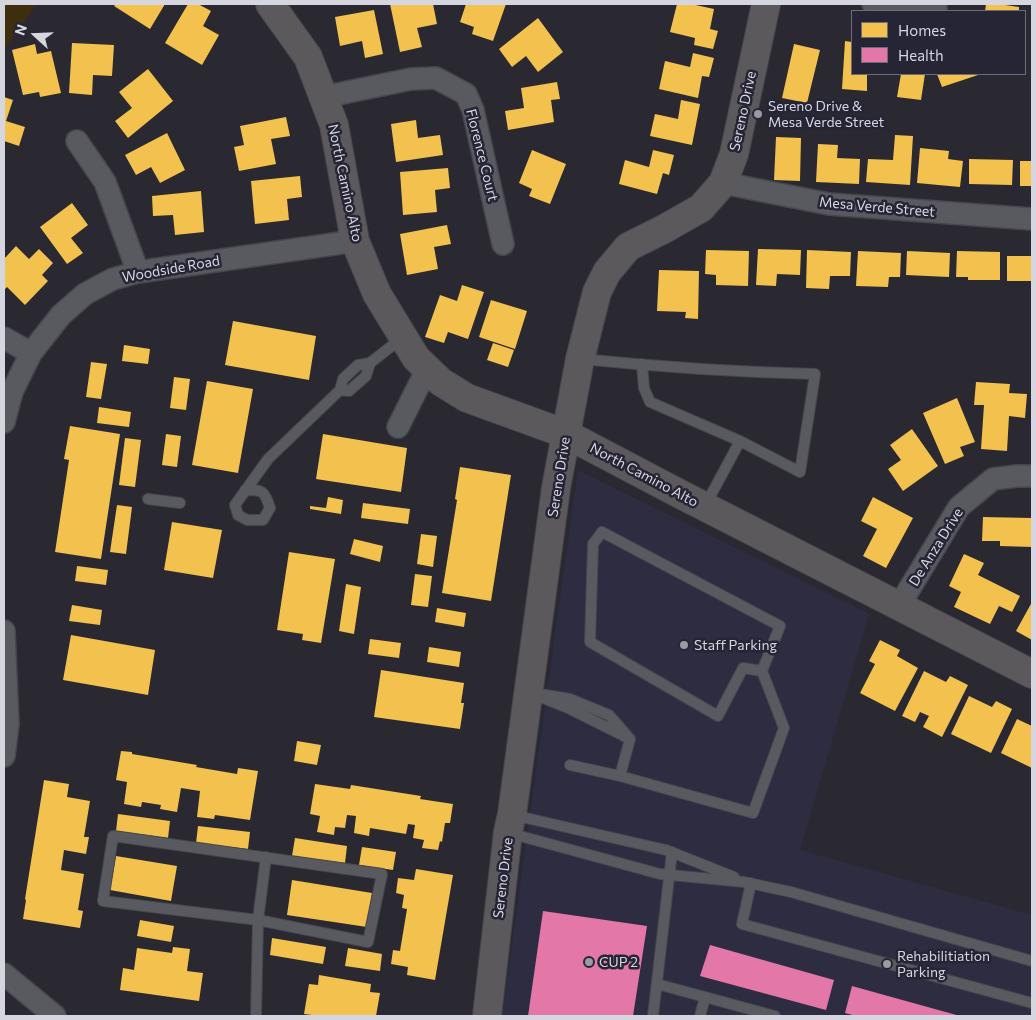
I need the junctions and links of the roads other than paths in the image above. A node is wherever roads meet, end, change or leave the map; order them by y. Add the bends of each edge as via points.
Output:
1 (270, 4) edge
2 (766, 4) edge
3 (872, 4) edge
4 (936, 8) dead end
5 (323, 97) junction
6 (77, 141) dead end
7 (723, 183) junction
8 (1032, 219) edge
9 (355, 241) junction
10 (503, 244) dead end
11 (138, 272) junction
12 (403, 337) junction
13 (4, 338) edge
14 (31, 353) junction
15 (580, 358) junction
16 (642, 364) junction
17 (427, 369) junction
18 (4, 422) edge
19 (398, 427) dead end
20 (566, 434) junction
21 (740, 442) junction
22 (1032, 476) edge
23 (245, 490) dead end
24 (148, 499) dead end
25 (180, 503) dead end
26 (704, 507) junction
27 (899, 606) junction
28 (4, 631) edge
29 (762, 671) junction
30 (1032, 674) edge
31 (528, 692) junction
32 (6, 724) edge
33 (4, 756) edge
34 (570, 765) dead end
35 (620, 776) junction
36 (510, 823) junction
37 (672, 852) junction
38 (266, 857) junction
39 (669, 875) junction
40 (748, 882) junction
41 (258, 920) junction
42 (1032, 961) edge
43 (4, 974) edge
44 (657, 984) junction
45 (705, 997) junction
46 (1032, 1003) edge
47 (56, 1016) edge
48 (256, 1016) edge
49 (487, 1016) edge
50 (653, 1016) edge
51 (700, 1016) edge
52 (775, 1016) edge

1 - 5 street, North Camino Alto via 308,57
2 - 7 street, Sereno Drive via 734,154
3 - 4 street
5 - 9 street, North Camino Alto via 334,125
5 - 10 street, Florence Court via 411,79 436,78 466,94 473,110
6 - 11 street via 105,182
7 - 8 street, Mesa Verde Street via 829,204
7 - 15 street, Sereno Drive via 701,208 628,247 607,272 597,292
9 - 11 street, Woodside Road
9 - 12 street, North Camino Alto via 377,294
11 - 14 street, Woodside Road via 113,279 85,294 61,315
12 - 17 street, North Camino Alto
12 - 23 lane via 370,363 358,365 348,374 340,390 268,459
13 - 14 street
14 - 18 street, Woodside Road via 12,392
15 - 16 lane
15 - 20 street, Sereno Drive
16 - 21 lane via 644,388 650,402
16 - 21 lane via 815,374 800,472
17 - 19 street
17 - 20 street, North Camino Alto via 467,398
20 - 26 street, North Camino Alto
20 - 31 street, Sereno Drive
21 - 26 lane
22 - 27 street, De Anza Drive via 993,479 959,507
24 - 25 lane
26 - 27 street, North Camino Alto
27 - 30 street, North Camino Alto
28 - 32 street
29 - 29 lane via 780,626 602,532 593,544 590,642 718,716 743,668
29 - 35 lane via 784,728 753,813
31 - 35 lane via 570,699 609,715 630,739
31 - 36 street, Sereno Drive
32 - 33 street
34 - 35 lane
36 - 37 lane
36 - 39 lane
36 - 49 street, Sereno Drive
37 - 39 lane
37 - 40 lane
38 - 41 lane
38 - 41 lane via 382,874 368,942
38 - 41 lane via 113,836 103,900
39 - 40 lane
39 - 44 lane
40 - 42 lane
40 - 46 lane via 742,924
41 - 48 lane
43 - 47 street
44 - 45 lane
44 - 50 lane
45 - 51 lane
45 - 52 lane

